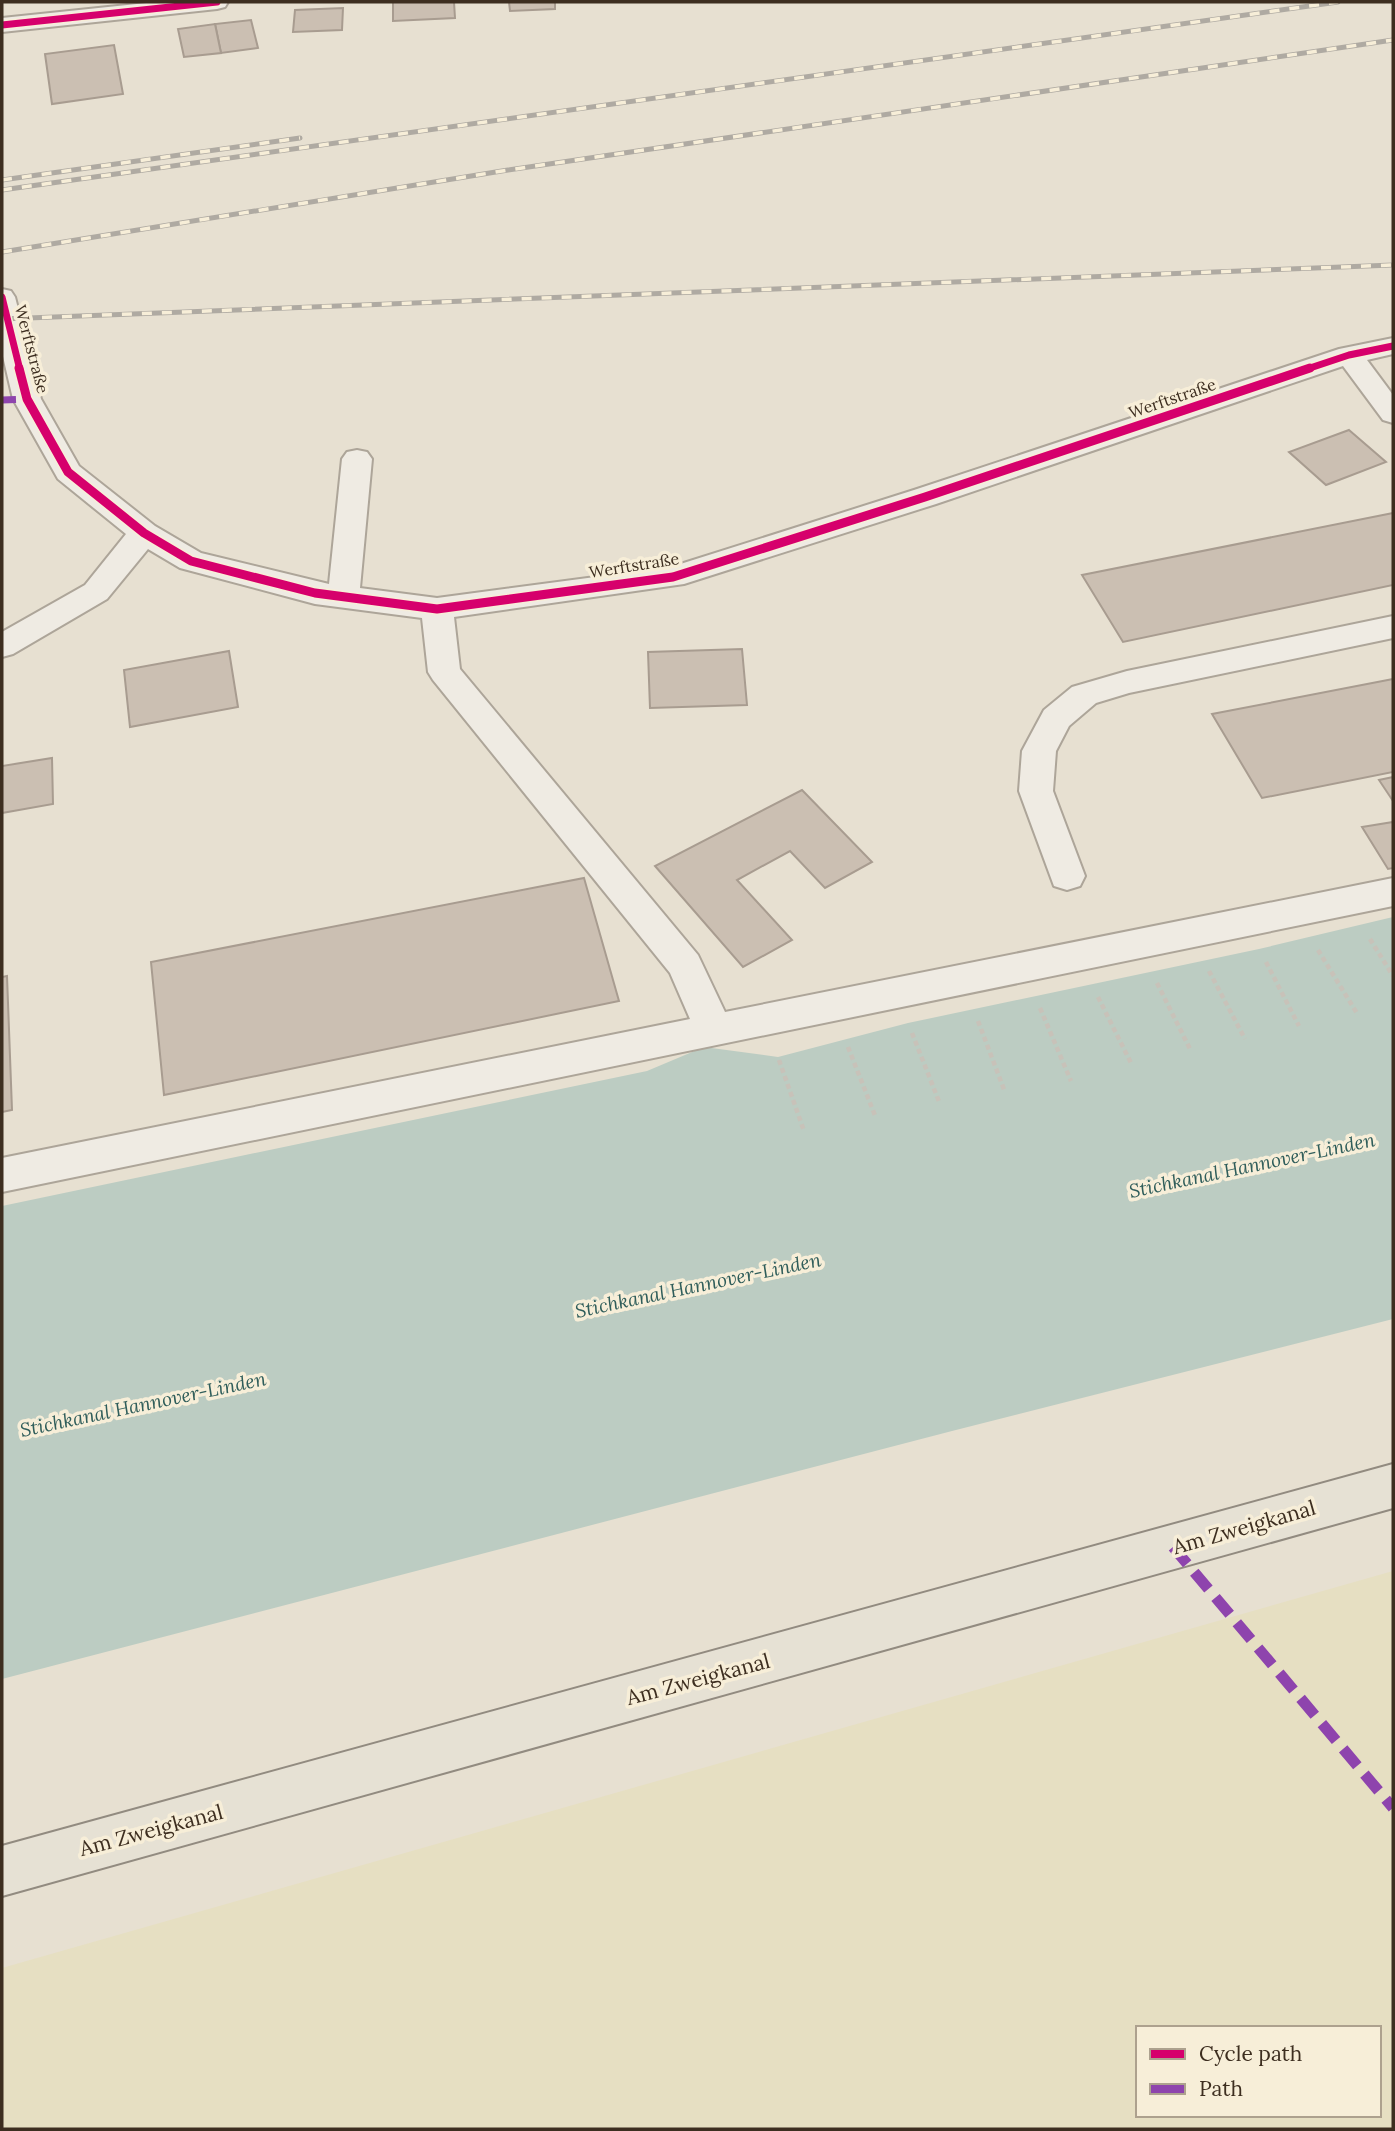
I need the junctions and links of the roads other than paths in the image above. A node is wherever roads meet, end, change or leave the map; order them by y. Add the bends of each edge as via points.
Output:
1 (217, 2) edge
2 (2, 24) edge
3 (2, 297) edge
4 (1393, 346) edge
5 (1349, 355) junction
6 (1393, 414) edge
7 (357, 459) dead end
8 (144, 533) junction
9 (343, 597) junction
10 (437, 609) junction
11 (1393, 627) edge
12 (2, 646) edge
13 (1067, 876) dead end
14 (1393, 892) edge
15 (713, 1028) junction
16 (2, 1175) edge
17 (1393, 1486) edge
18 (2, 1871) edge

1 - 2 street
3 - 8 street, Werftstraße via 27,399 68,472
4 - 5 street, Werftstraße
5 - 6 street
5 - 10 street, Werftstraße via 673,577
7 - 9 street
8 - 9 street, Werftstraße via 191,561
8 - 12 street via 96,592
9 - 10 street, Werftstraße
10 - 15 street via 444,672 685,965
11 - 13 street via 1126,682 1084,695 1056,718 1039,751 1036,791
14 - 15 street
15 - 16 street
17 - 18 main road, Am Zweigkanal

